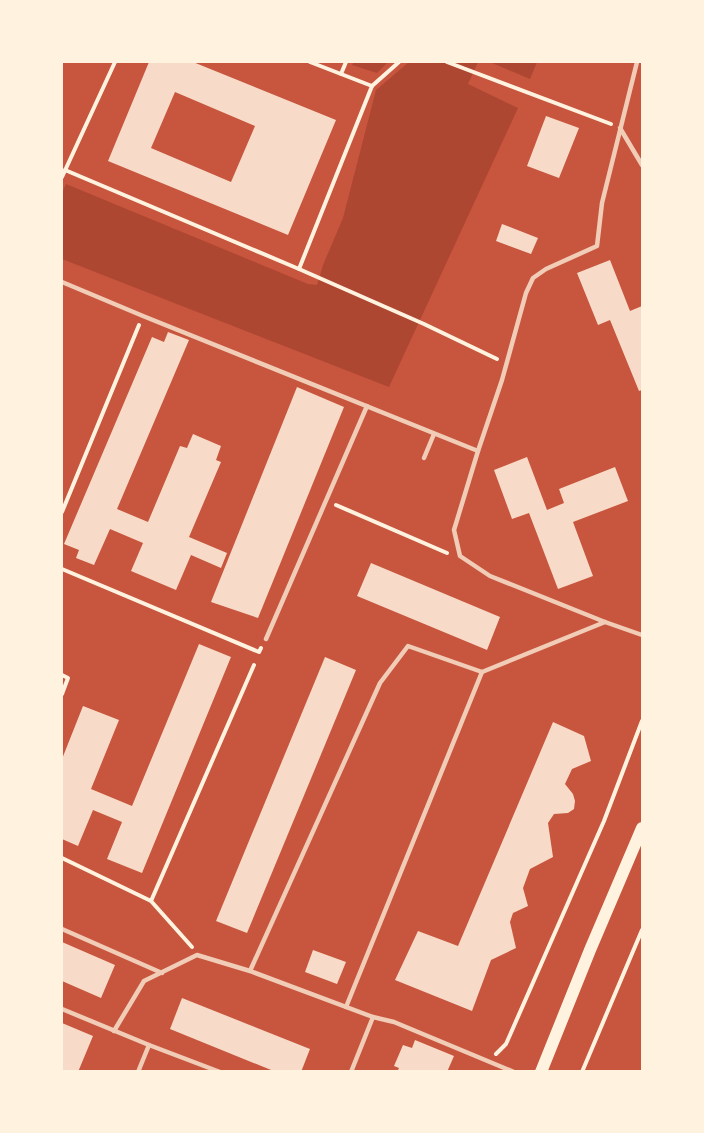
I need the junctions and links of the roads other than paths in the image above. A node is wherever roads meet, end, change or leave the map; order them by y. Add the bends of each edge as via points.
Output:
1 (637, 62) edge
2 (620, 128) junction
3 (642, 165) edge
4 (62, 282) edge
5 (367, 406) junction
6 (434, 434) junction
7 (478, 451) junction
8 (424, 458) dead end
9 (605, 622) junction
10 (642, 635) edge
11 (266, 639) road end
12 (482, 672) junction
13 (642, 828) edge
14 (62, 929) edge
15 (250, 971) junction
16 (162, 973) junction
17 (346, 1007) junction
18 (62, 1009) edge
19 (373, 1017) junction
20 (114, 1031) junction
21 (149, 1045) junction
22 (138, 1071) edge
23 (220, 1071) edge
24 (351, 1071) edge
25 (514, 1071) edge
26 (541, 1071) edge

1 - 2 lane
2 - 3 lane
2 - 7 lane via 602,203 597,246 533,278
4 - 5 lane
5 - 6 lane
5 - 11 lane
6 - 7 lane
6 - 8 lane
7 - 9 lane via 454,530 460,556 490,576
9 - 10 lane
9 - 12 lane
12 - 15 lane via 408,646 380,683
12 - 17 lane
13 - 26 main road
14 - 16 lane
15 - 16 lane via 197,955
15 - 17 lane
16 - 20 lane via 144,981
17 - 19 lane
18 - 20 lane
19 - 24 lane
19 - 25 lane
20 - 21 lane
21 - 22 lane
21 - 23 lane

